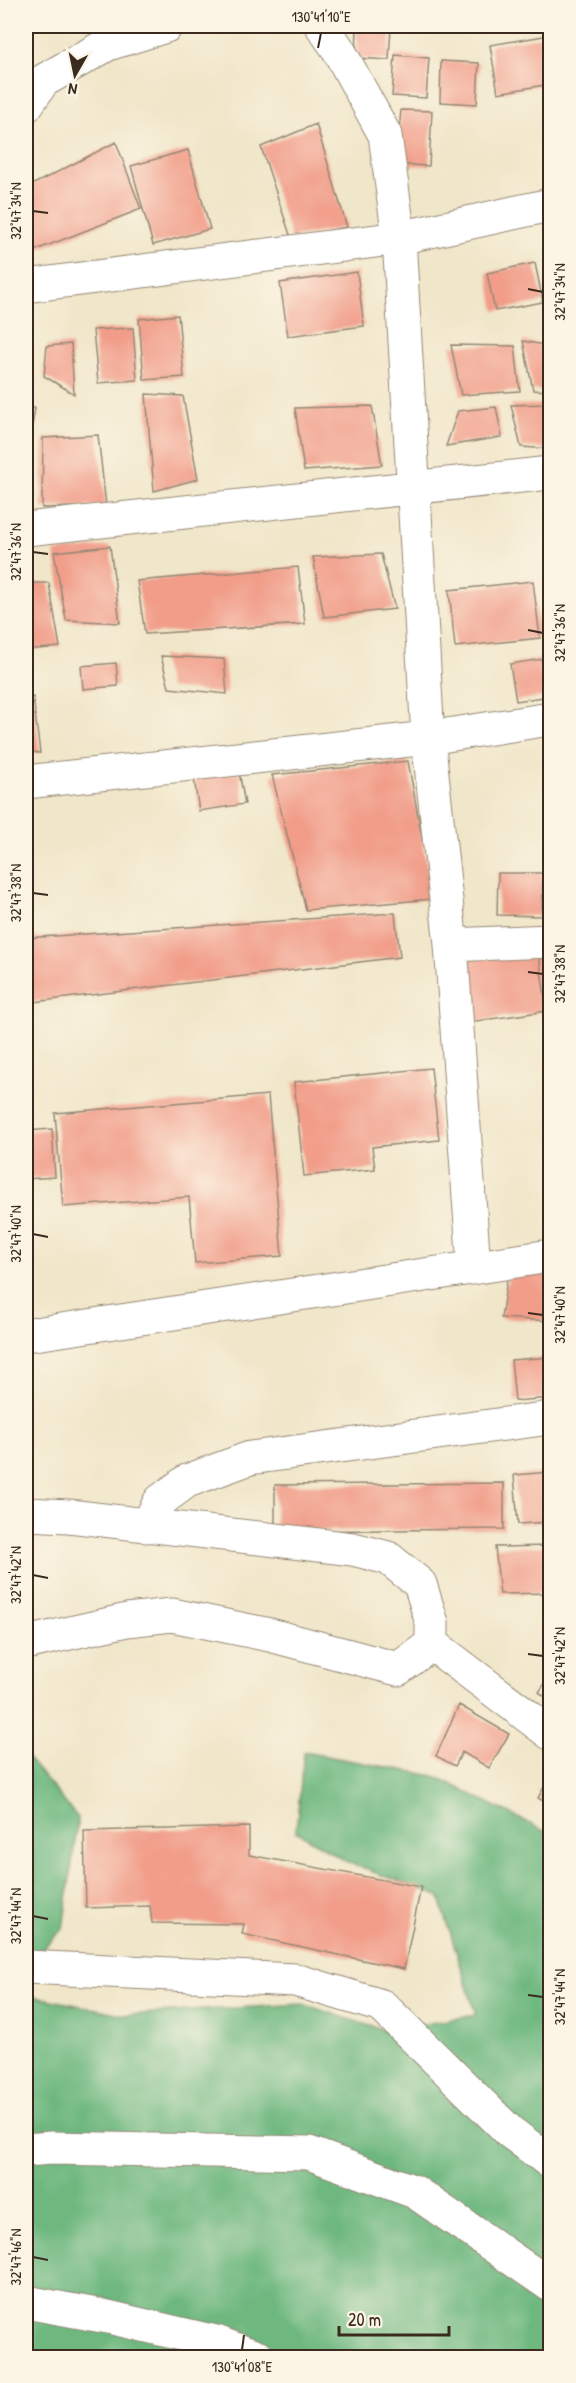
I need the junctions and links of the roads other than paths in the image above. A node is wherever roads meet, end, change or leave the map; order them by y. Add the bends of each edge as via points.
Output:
1 (166, 26) edge
2 (322, 26) edge
3 (26, 106) edge
4 (550, 205) edge
5 (399, 238) junction
6 (26, 286) edge
7 (550, 473) edge
8 (412, 489) junction
9 (26, 529) edge
10 (550, 719) edge
11 (428, 738) junction
12 (26, 782) edge
13 (550, 941) edge
14 (452, 945) junction
15 (550, 1256) edge
16 (474, 1267) junction
17 (26, 1333) edge
18 (550, 1418) edge
19 (26, 1514) edge
20 (147, 1526) junction
21 (26, 1642) edge
22 (432, 1644) junction
23 (550, 1733) edge
24 (26, 1967) edge
25 (26, 2150) edge
26 (550, 2162) edge
27 (550, 2285) edge
28 (26, 2302) edge
29 (259, 2358) edge

1 - 3 street via 108,44 43,81
2 - 5 street via 385,135
4 - 5 street
5 - 6 street
5 - 8 street
7 - 8 street
8 - 9 street
8 - 11 street
10 - 11 street
11 - 12 street
11 - 14 street
13 - 14 street
14 - 16 street
15 - 16 street
16 - 17 street
18 - 20 street via 250,1458 187,1481 160,1501
19 - 20 street
20 - 22 street via 353,1549 388,1558 420,1584 432,1623
21 - 22 street via 127,1620 172,1615 270,1635 399,1669
22 - 23 street
24 - 26 street via 295,1980 382,2006 510,2132
25 - 27 street via 309,2153 415,2192
28 - 29 street via 216,2342

